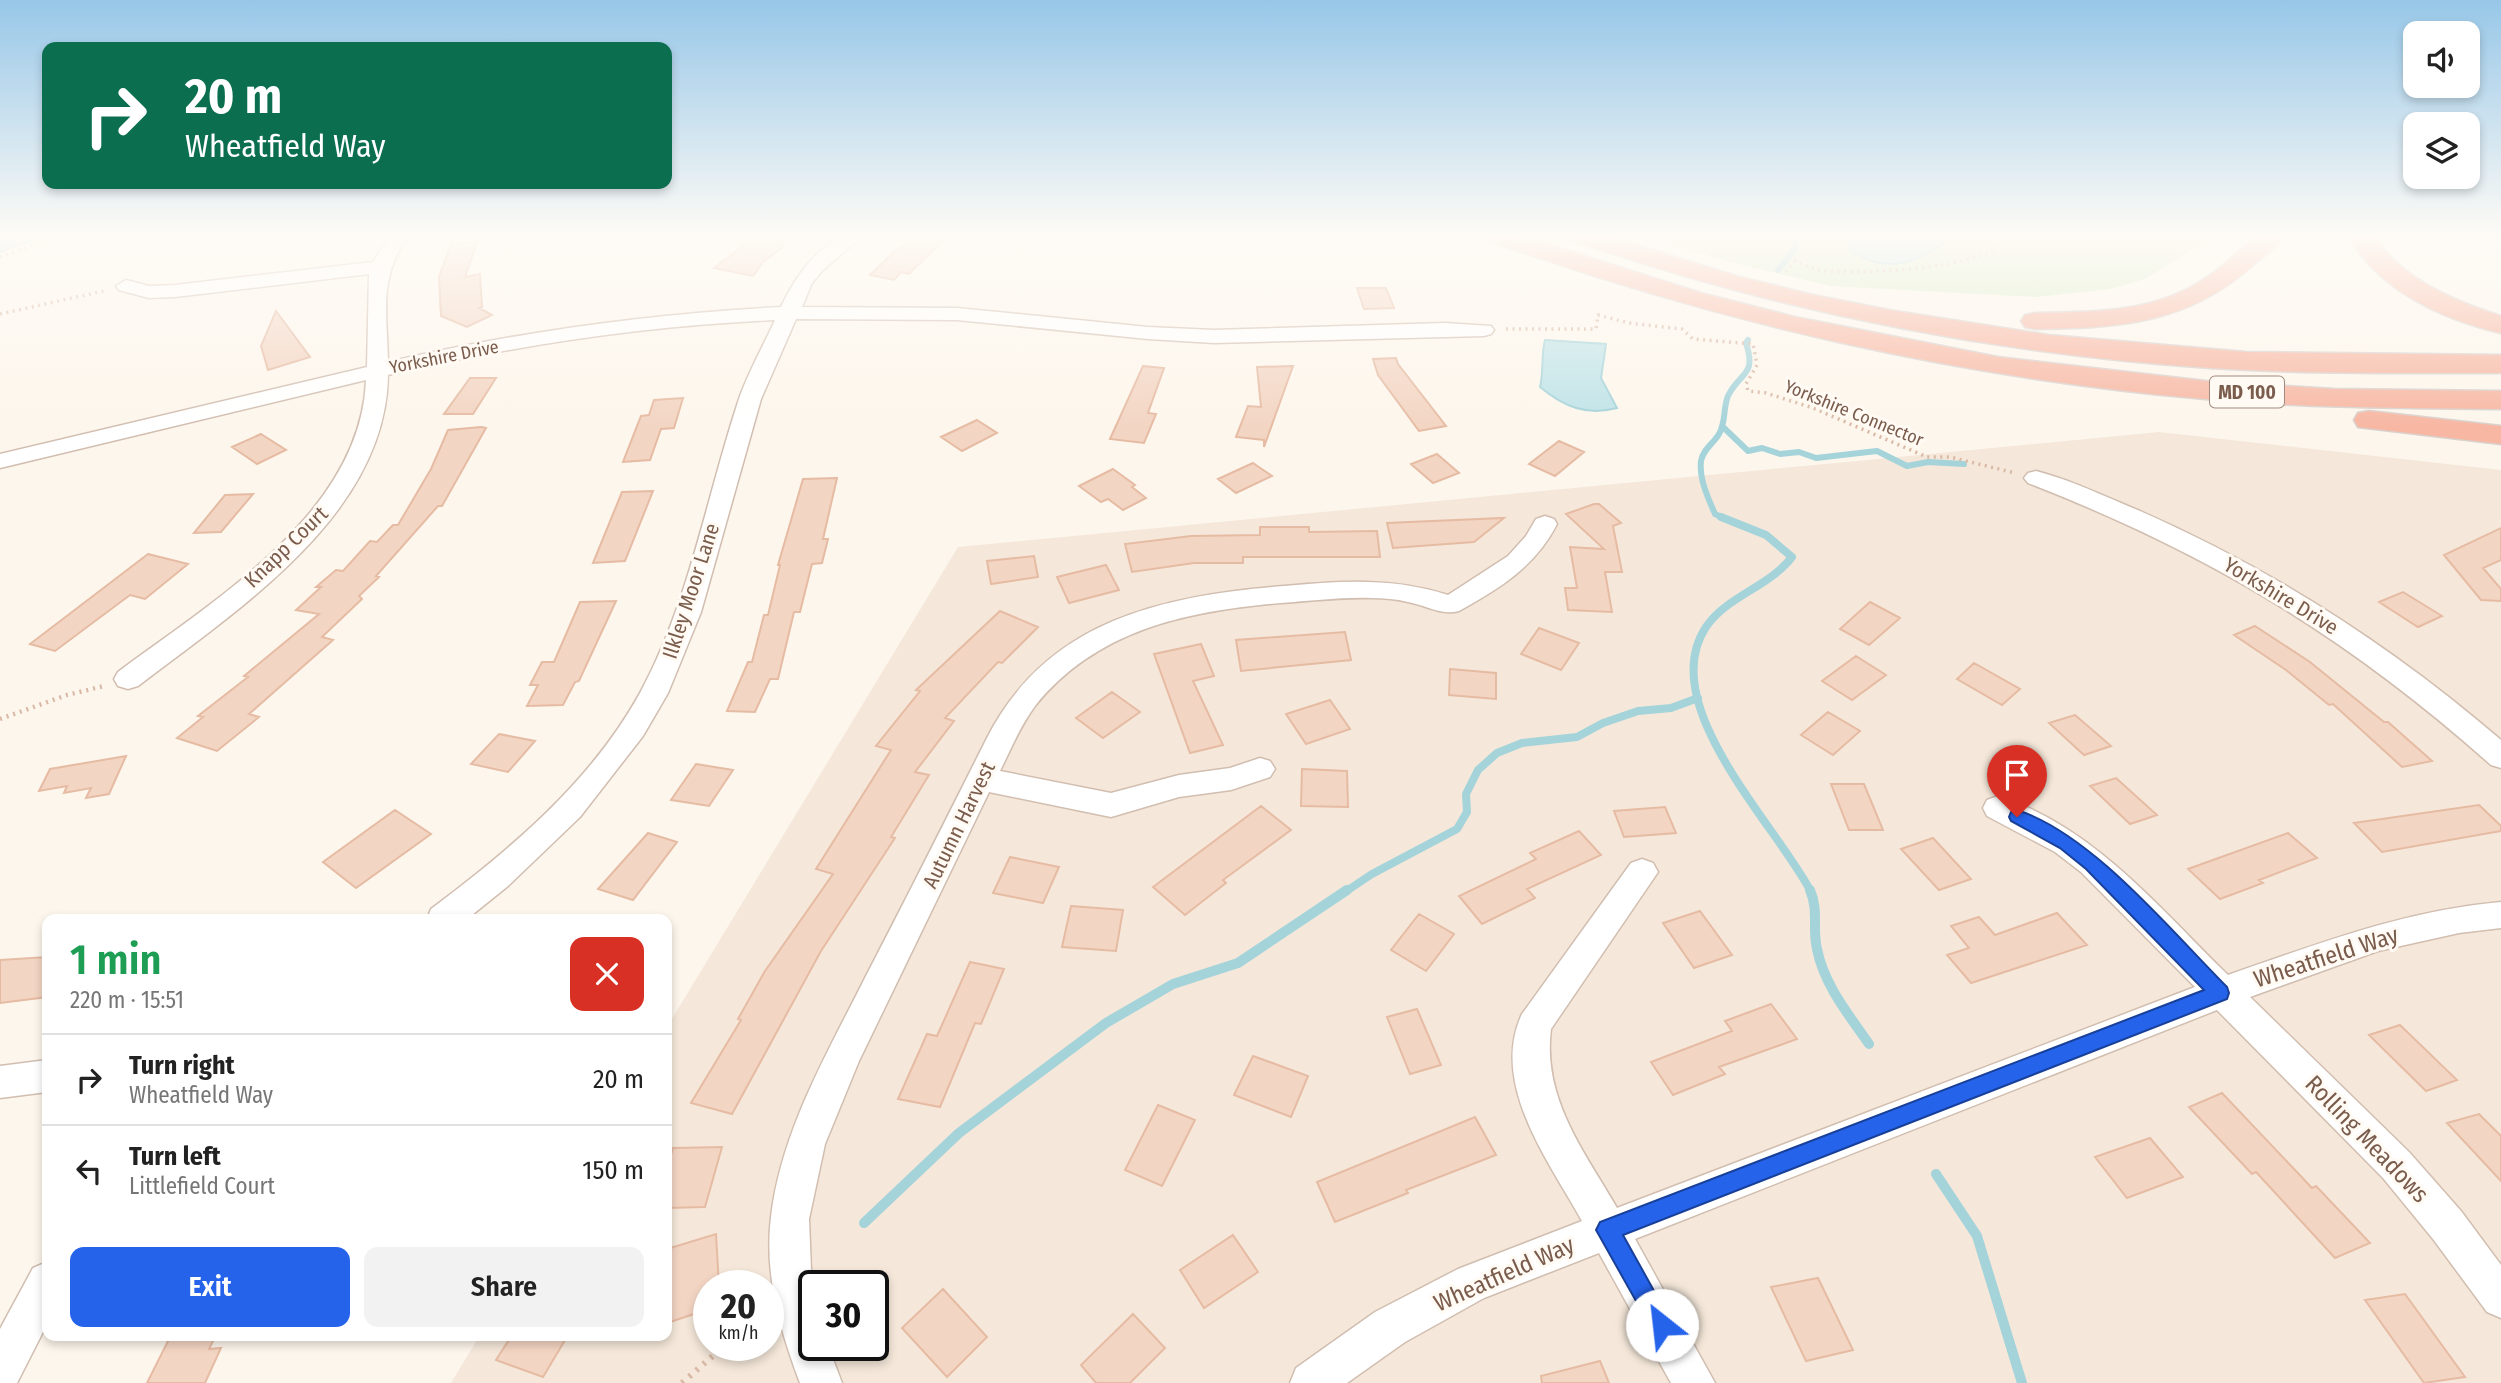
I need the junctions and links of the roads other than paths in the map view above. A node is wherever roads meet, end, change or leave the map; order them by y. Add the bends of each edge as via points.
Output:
1 (378, 299) edge
2 (796, 299) edge
3 (1690, 299) edge
4 (1802, 299) edge
5 (1855, 299) edge
6 (2186, 299) edge
7 (2438, 299) edge
8 (789, 314) junction
9 (2501, 325) edge
10 (1484, 330) road end
11 (1994, 363) junction
12 (2501, 364) edge
13 (375, 371) junction
14 (2501, 400) edge
15 (2501, 435) edge
16 (0, 461) edge
17 (2036, 478) road end
18 (1545, 524) dead end
19 (128, 679) road end
20 (2501, 757) edge
21 (1260, 769) dead end
22 (981, 779) junction
23 (1998, 808) dead end
24 (1642, 872) dead end
25 (450, 914) edge
26 (2501, 915) edge
27 (2220, 993) junction
28 (42, 1077) edge
29 (0, 1082) edge
30 (1608, 1230) junction
31 (42, 1292) edge
32 (2501, 1298) edge
33 (0, 1372) edge
34 (821, 1383) edge
35 (1311, 1383) edge
36 (1694, 1383) edge

1 - 13 street, Knapp Court
2 - 8 street, Ilkley Moor Lane
3 - 11 highway, MD 100 via 1878,343
4 - 12 highway, MD 100 via 1994,335 2211,359
5 - 6 highway via 1964,317 2028,322 2110,318
7 - 9 highway
8 - 10 street, Yorkshire Drive via 959,314 1175,335
8 - 13 street, Yorkshire Drive via 620,327
8 - 25 street, Ilkley Moor Lane via 750,399 688,611 666,667 634,727 555,827
11 - 14 highway, MD 100 via 2148,384 2271,394
11 - 15 highway via 2105,386
13 - 16 street, Yorkshire Drive
13 - 19 street, Knapp Court via 368,438 339,492 284,553
17 - 20 street, Yorkshire Drive via 2125,513 2240,569 2363,647
18 - 22 street, Autumn Harvest via 1537,542 1501,576 1450,605 1422,594 1367,587 1222,599 1133,621 1098,637 1037,684 1013,716
21 - 22 street via 1111,805
22 - 34 street, Autumn Harvest via 821,1102 800,1162 790,1218 789,1276 803,1338
23 - 27 street, Rolling Meadows via 2046,831 2092,863
24 - 30 street via 1534,1025 1530,1055 1533,1086 1544,1116
26 - 27 street, Wheatfield Way via 2377,937
27 - 30 street, Wheatfield Way
27 - 32 street, Rolling Meadows via 2396,1165
28 - 29 street
30 - 35 street, Wheatfield Way via 1472,1283 1390,1327
30 - 36 street
31 - 33 street

